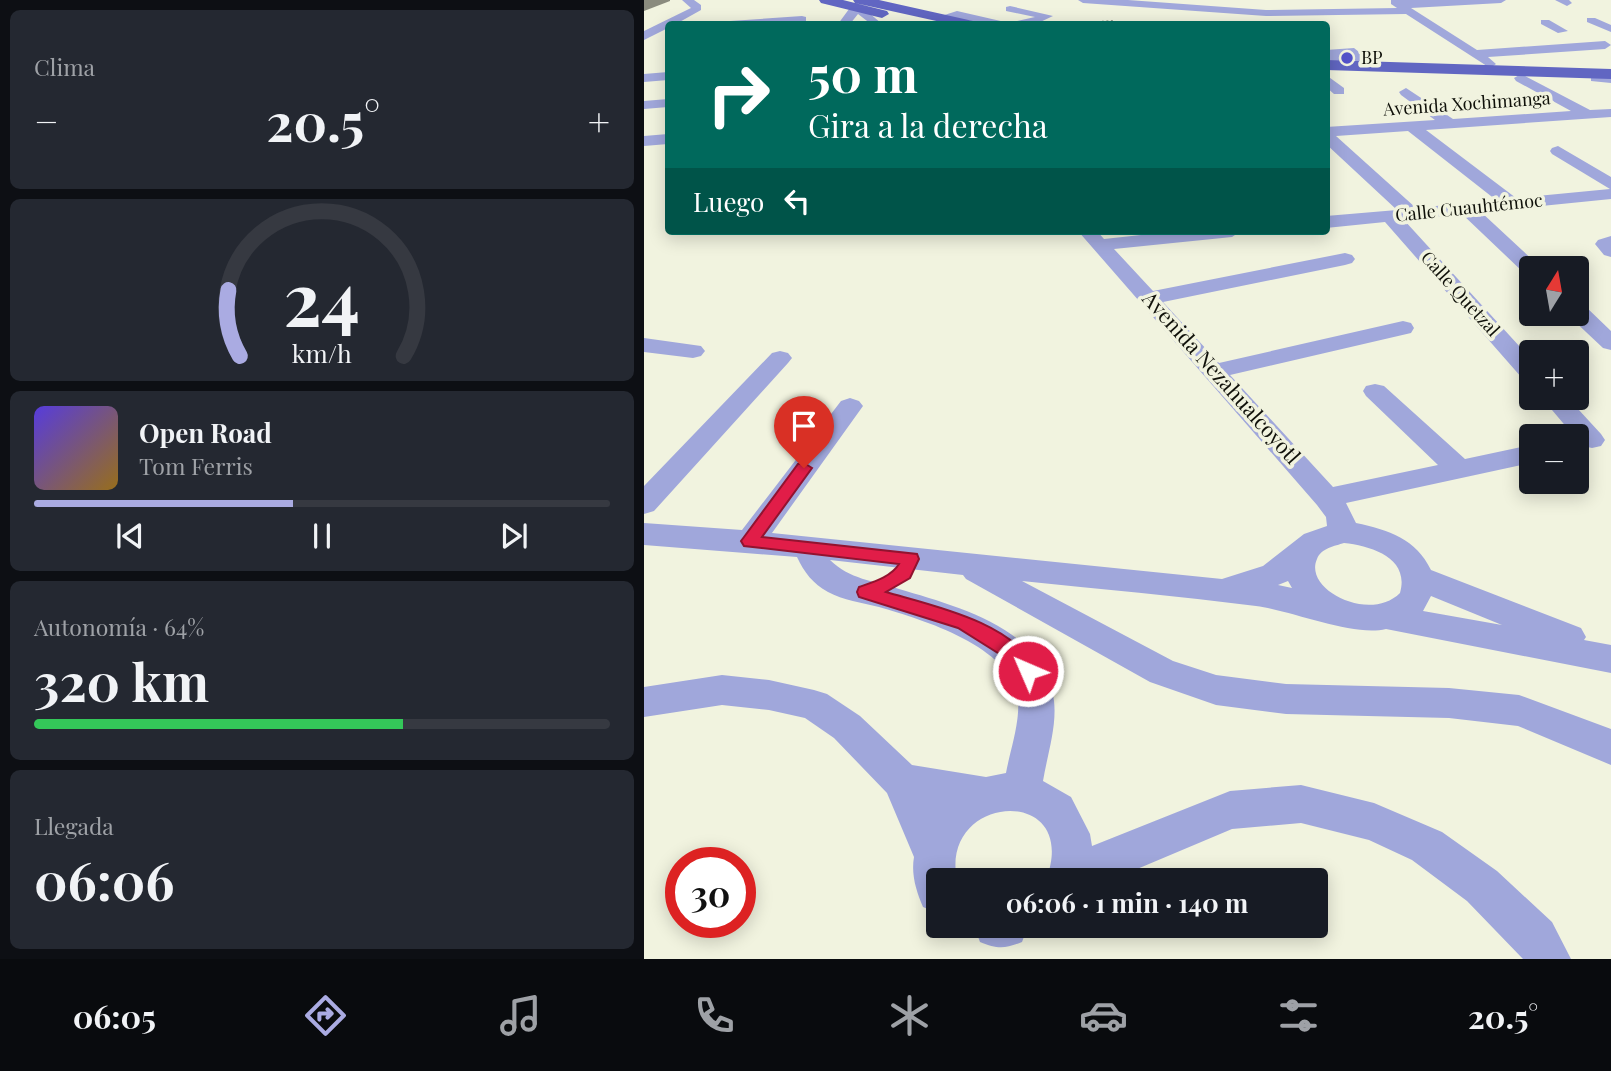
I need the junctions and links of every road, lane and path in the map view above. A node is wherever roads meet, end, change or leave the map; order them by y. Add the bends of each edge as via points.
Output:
1 (687, 0) edge
2 (826, 0) edge
3 (1065, 0) edge
4 (1083, 0) edge
5 (1501, 0) edge
6 (1459, 1) edge
7 (858, 4) edge
8 (932, 4) dead end
9 (1404, 8) edge
10 (1010, 9) dead end
11 (1514, 9) dead end
12 (909, 11) junction
13 (892, 16) junction
14 (941, 18) junction
15 (1611, 18) edge
16 (802, 19) dead end
17 (675, 21) edge
18 (773, 21) edge
19 (847, 21) edge
20 (872, 21) edge
21 (879, 21) edge
22 (913, 21) edge
23 (954, 21) edge
24 (988, 21) edge
25 (1034, 21) edge
26 (1115, 21) edge
27 (644, 25) edge
28 (665, 26) edge
29 (665, 26) edge
30 (1544, 27) dead end
31 (1432, 28) junction
32 (1405, 29) dead end
33 (1611, 29) edge
34 (1562, 32) dead end
35 (644, 36) edge
36 (1478, 38) dead end
37 (1451, 40) junction
38 (1605, 45) dead end
39 (1475, 54) junction
40 (1331, 68) edge
41 (1502, 71) junction
42 (665, 76) edge
43 (1605, 76) edge
44 (644, 78) edge
45 (1521, 78) junction
46 (1330, 83) edge
47 (1339, 91) dead end
48 (1406, 92) dead end
49 (665, 103) edge
50 (644, 105) edge
51 (1611, 113) edge
52 (1588, 115) junction
53 (1450, 124) junction
54 (1412, 127) junction
55 (1611, 127) edge
56 (1330, 134) edge
57 (1330, 138) edge
58 (665, 139) edge
59 (644, 141) edge
60 (1558, 151) dead end
61 (1611, 184) edge
62 (1611, 194) edge
63 (1513, 204) junction
64 (1466, 208) junction
65 (1400, 215) junction
66 (1336, 221) edge
67 (1156, 235) edge
68 (1093, 238) edge
69 (1519, 258) edge
70 (1345, 259) dead end
71 (1149, 298) junction
72 (1589, 322) edge
73 (1403, 328) dead end
74 (1611, 342) edge
75 (644, 345) edge
76 (693, 351) dead end
77 (780, 358) dead end
78 (1519, 359) edge
79 (1216, 372) junction
80 (1375, 391) dead end
81 (849, 406) dead end
82 (1565, 410) edge
83 (1593, 440) edge
84 (1519, 457) edge
85 (1460, 469) junction
86 (1327, 498) junction
87 (644, 504) edge
88 (1343, 532) junction
89 (644, 534) edge
90 (750, 541) junction
91 (809, 548) junction
92 (1303, 551) junction
93 (911, 559) junction
94 (965, 565) junction
95 (1418, 577) junction
96 (1209, 591) junction
97 (866, 592) junction
98 (1333, 611) junction
99 (1390, 617) junction
100 (1611, 653) edge
101 (1611, 659) edge
102 (644, 702) edge
103 (1611, 748) edge
104 (902, 780) junction
105 (1003, 793) junction
106 (933, 852) junction
107 (935, 868) edge
108 (1069, 868) edge
109 (1094, 868) edge
110 (1548, 959) edge

1 - 17 street via 696,10
2 - 7 main road
3 - 26 street
4 - 9 street via 1266,13
5 - 6 street
6 - 9 street
7 - 12 main road
7 - 13 main road
7 - 19 street
7 - 20 street
8 - 12 street
9 - 11 street
9 - 31 street
10 - 25 street via 1047,16
12 - 14 main road
13 - 21 street
13 - 22 main road
14 - 23 main road
14 - 24 street via 957,14
15 - 33 street via 1591,20
16 - 18 street
27 - 28 street
29 - 35 street
30 - 34 street
31 - 32 street
31 - 37 street
36 - 37 street
37 - 39 street
38 - 39 street
39 - 41 street
40 - 41 main road
40 - 45 main road
41 - 43 main road
42 - 44 street
43 - 45 main road
45 - 52 street
46 - 47 street
48 - 53 street
49 - 50 street
51 - 52 street, Avenida Xochimanga
52 - 53 street, Avenida Xochimanga
52 - 55 street
53 - 54 street, Avenida Xochimanga
54 - 56 street, Avenida Xochimanga
54 - 63 street
57 - 65 street, Calle Quetzal
58 - 59 street
60 - 61 street
62 - 63 street, Calle Cuauhtémoc
63 - 64 street, Calle Cuauhtémoc
64 - 65 street, Calle Cuauhtémoc
64 - 69 street
65 - 66 street, Calle Cuauhtémoc
65 - 78 street, Calle Quetzal
67 - 68 street
68 - 71 street, Avenida Nezahualcoyotl
70 - 71 street
71 - 79 street, Avenida Nezahualcoyotl
72 - 74 street
73 - 79 street
75 - 76 street
77 - 87 street
79 - 86 street, Avenida Nezahualcoyotl
80 - 85 street
81 - 90 street
82 - 83 street
84 - 85 street
85 - 86 street
86 - 88 street, Avenida Nezahualcoyotl via 1340,516
88 - 92 street via 1313,541
88 - 95 street via 1382,540 1399,550 1412,562
89 - 90 street
90 - 91 street
91 - 93 street
91 - 97 street via 825,576
92 - 96 street via 1274,575
92 - 98 street via 1298,566 1302,582
93 - 94 street
93 - 97 street via 904,573
94 - 96 street
94 - 103 street via 1162,671 1216,690 1286,699 1449,703 1519,712
95 - 99 street via 1417,594 1407,608
95 - 100 street
96 - 98 street via 1289,599
97 - 105 street via 965,623 1008,649 1028,671 1036,699
98 - 99 street via 1372,619
99 - 101 street
102 - 104 street via 722,690 814,705 847,727
104 - 105 street
104 - 106 street
105 - 106 street via 951,817
105 - 108 street via 1055,807 1072,838
106 - 107 street
109 - 110 street via 1230,810 1301,804 1374,822 1427,846 1482,886 1536,937

